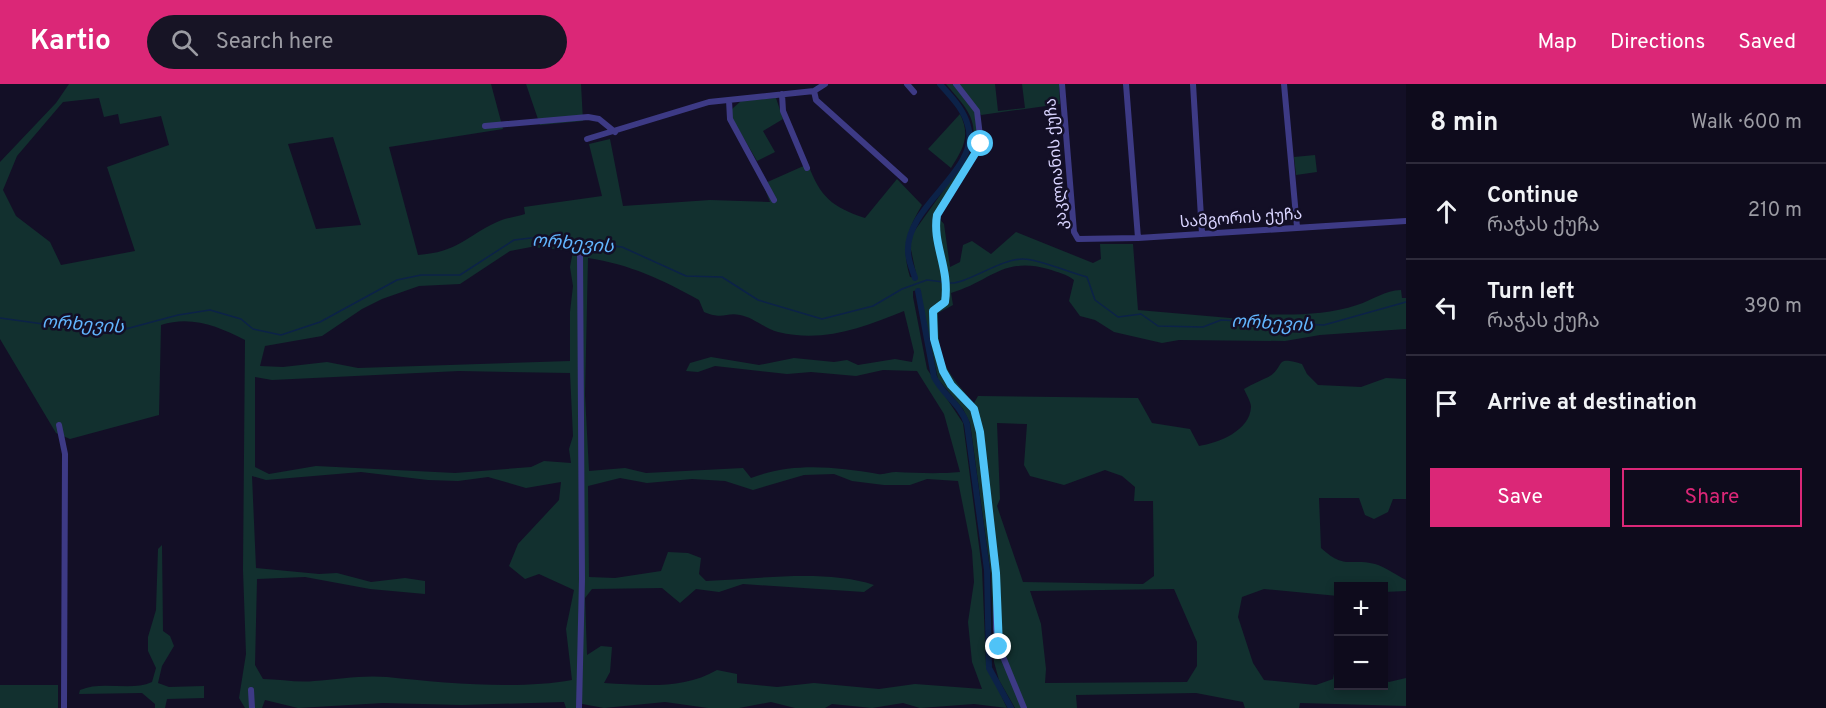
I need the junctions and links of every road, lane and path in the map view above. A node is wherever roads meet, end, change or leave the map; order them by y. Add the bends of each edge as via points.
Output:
1 (825, 84) edge
2 (907, 84) edge
3 (956, 84) edge
4 (1062, 84) edge
5 (1126, 84) edge
6 (1193, 84) edge
7 (1284, 84) edge
8 (814, 91) junction
9 (914, 92) dead end
10 (782, 94) junction
11 (729, 100) junction
12 (485, 126) dead end
13 (615, 132) junction
14 (587, 139) dead end
15 (807, 168) dead end
16 (905, 180) dead end
17 (774, 200) dead end
18 (1406, 221) edge
19 (1297, 227) junction
20 (1202, 234) junction
21 (1138, 238) junction
22 (1078, 239) joint
23 (580, 253) dead end
24 (59, 425) dead end
25 (251, 690) dead end
26 (64, 708) edge
27 (252, 708) edge
28 (579, 708) edge
29 (1024, 708) edge

1 - 8 street
2 - 9 street
3 - 29 street via 978,111 981,144 937,215 946,286 945,302 933,311 934,339 943,371 974,409 980,432 996,573 997,638
4 - 22 street, კაკლიანის ქუჩა via 1074,232
5 - 21 street
6 - 20 street
7 - 19 street
8 - 10 street
8 - 16 street via 816,100
10 - 11 street
10 - 15 street via 783,111
11 - 13 street via 690,106
11 - 17 street via 730,119
12 - 13 street via 588,117 599,118
13 - 14 street
18 - 19 street, სამგორის ქუჩა
19 - 20 street, სამგორის ქუჩა
20 - 21 street, სამგორის ქუჩა
21 - 22 street, სამგორის ქუჩა
23 - 28 street
24 - 26 street via 65,453
25 - 27 street

